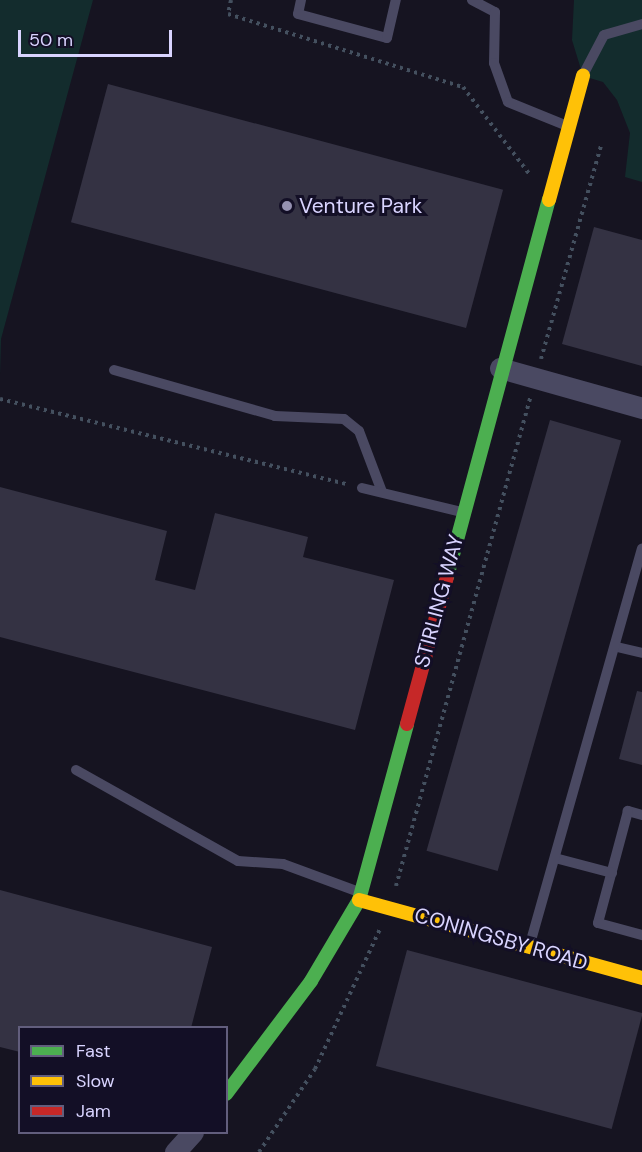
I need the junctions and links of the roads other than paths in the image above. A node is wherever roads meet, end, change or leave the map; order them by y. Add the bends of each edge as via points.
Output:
1 (302, 0) edge
2 (396, 0) edge
3 (472, 0) edge
4 (498, 0) edge
5 (495, 12) junction
6 (642, 24) edge
7 (583, 76) joint
8 (566, 125) junction
9 (500, 368) junction
10 (114, 370) dead end
11 (642, 408) edge
12 (362, 488) road end
13 (382, 492) junction
14 (462, 512) junction
15 (642, 549) edge
16 (617, 647) junction
17 (642, 653) edge
18 (76, 770) dead end
19 (642, 815) edge
20 (555, 858) junction
21 (612, 873) junction
22 (360, 897) junction
23 (642, 934) edge
24 (529, 947) junction
25 (642, 978) edge
26 (228, 1091) edge
27 (191, 1134) edge
28 (175, 1152) edge

1 - 2 lane via 298,14 387,38
3 - 5 lane
4 - 5 lane
5 - 8 lane via 494,63 508,102
6 - 7 lane via 604,35
7 - 8 street, STIRLING WAY
8 - 9 street, STIRLING WAY
9 - 11 street
9 - 14 street, STIRLING WAY
10 - 13 lane via 275,416 327,414 344,419 359,431
12 - 13 lane
13 - 14 lane
14 - 22 street, STIRLING WAY
15 - 16 lane
16 - 17 lane
16 - 20 lane
18 - 22 lane via 238,861 283,864
19 - 21 lane via 628,811
20 - 21 lane
20 - 24 lane
21 - 23 lane via 598,923
22 - 24 street, CONINGSBY ROAD
22 - 26 street, STIRLING WAY via 310,981
24 - 25 street, CONINGSBY ROAD
27 - 28 street

